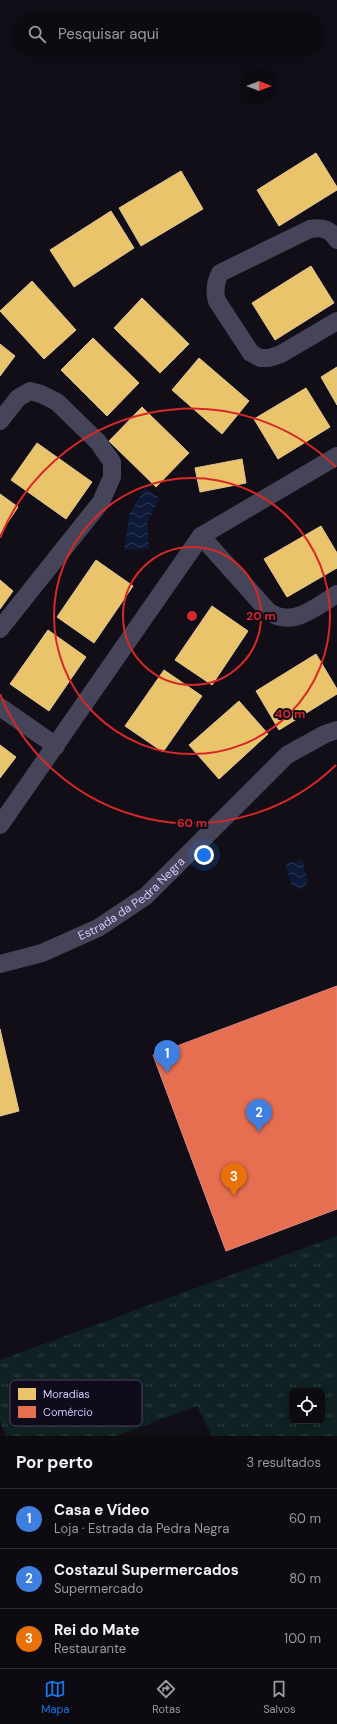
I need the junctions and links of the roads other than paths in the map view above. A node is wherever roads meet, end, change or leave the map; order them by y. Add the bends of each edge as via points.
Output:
1 (337, 240) edge
2 (337, 321) edge
3 (0, 420) edge
4 (337, 456) edge
5 (201, 536) junction
6 (337, 594) edge
7 (0, 629) edge
8 (0, 707) edge
9 (337, 730) edge
10 (56, 746) junction
11 (0, 825) edge
12 (0, 964) edge

1 - 2 street via 329,230 319,227 310,229 220,274 215,293 217,302 250,353 260,358 281,354
3 - 7 street via 18,398 30,391 41,394 57,402 98,442 112,462 112,477 101,502
4 - 5 street
5 - 6 street via 276,617 300,617
5 - 10 street
8 - 10 street
9 - 12 street, Estrada da Pedra Negra via 287,755 146,896 98,928 42,953
10 - 11 street

